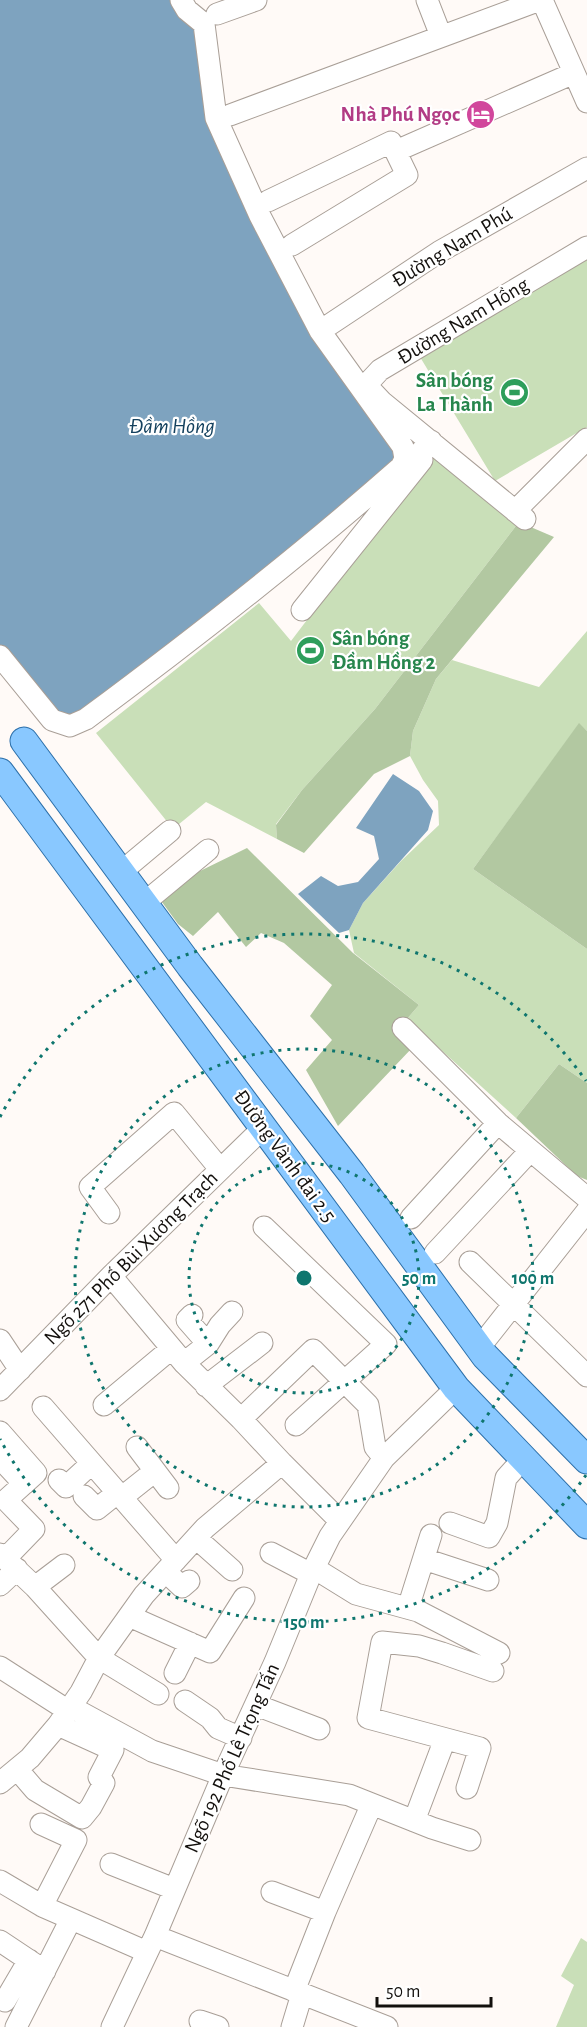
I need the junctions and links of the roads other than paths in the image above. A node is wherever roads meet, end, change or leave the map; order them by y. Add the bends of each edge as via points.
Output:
1 (181, 0) edge
2 (256, 0) edge
3 (427, 0) edge
4 (541, 0) edge
5 (217, 14) dead end
6 (441, 36) junction
7 (574, 73) junction
8 (587, 102) edge
9 (230, 115) dead end
10 (396, 151) junction
11 (587, 168) edge
12 (268, 201) dead end
13 (292, 245) dead end
14 (587, 247) edge
15 (320, 331) junction
16 (377, 404) junction
17 (587, 439) edge
18 (430, 441) junction
19 (303, 610) dead end
20 (0, 656) edge
21 (24, 741) dead end
22 (0, 771) edge
23 (81, 820) junction
24 (170, 831) dead end
25 (54, 844) junction
26 (208, 850) dead end
27 (121, 873) junction
28 (144, 903) junction
29 (403, 1028) dead end
30 (498, 1123) junction
31 (264, 1127) junction
32 (530, 1151) junction
33 (220, 1169) junction
34 (352, 1174) junction
35 (587, 1198) edge
36 (318, 1200) junction
37 (587, 1211) edge
38 (109, 1213) dead end
39 (411, 1218) dead end
40 (264, 1227) dead end
41 (435, 1253) dead end
42 (470, 1262) dead end
43 (111, 1276) junction
44 (514, 1305) junction
45 (231, 1310) dead end
46 (192, 1315) dead end
47 (0, 1340) edge
48 (262, 1343) dead end
49 (208, 1344) junction
50 (479, 1348) junction
51 (177, 1356) junction
52 (20, 1370) junction
53 (587, 1376) edge
54 (346, 1381) junction
55 (206, 1386) junction
56 (456, 1388) junction
57 (0, 1390) edge
58 (104, 1405) dead end
59 (43, 1407) dead end
60 (241, 1419) junction
61 (296, 1425) dead end
62 (0, 1432) edge
63 (137, 1447) dead end
64 (0, 1458) edge
65 (384, 1458) junction
66 (524, 1459) junction
67 (587, 1460) edge
68 (282, 1463) junction
69 (79, 1481) junction
70 (24, 1484) junction
71 (119, 1496) junction
72 (584, 1516) edge
73 (340, 1521) junction
74 (450, 1522) dead end
75 (431, 1535) dead end
76 (196, 1538) junction
77 (271, 1553) dead end
78 (424, 1559) junction
79 (7, 1561) edge
80 (64, 1565) dead end
81 (171, 1566) junction
82 (232, 1569) dead end
83 (313, 1571) junction
84 (488, 1580) dead end
85 (189, 1581) dead end
86 (0, 1585) edge
87 (35, 1587) junction
88 (244, 1598) dead end
89 (408, 1608) junction
90 (129, 1616) junction
91 (190, 1643) junction
92 (99, 1658) junction
93 (0, 1667) edge
94 (175, 1673) dead end
95 (158, 1694) dead end
96 (185, 1701) dead end
97 (256, 1705) junction
98 (65, 1714) junction
99 (319, 1729) dead end
100 (240, 1738) junction
101 (445, 1738) junction
102 (6, 1775) edge
103 (223, 1775) junction
104 (467, 1788) dead end
105 (371, 1806) junction
106 (414, 1821) junction
107 (40, 1824) dead end
108 (470, 1840) dead end
109 (111, 1864) dead end
110 (0, 1881) edge
111 (174, 1889) junction
112 (272, 1892) dead end
113 (42, 1906) junction
114 (325, 1912) junction
115 (72, 1919) junction
116 (0, 1941) edge
117 (151, 1944) junction
118 (37, 1965) junction
119 (298, 1993) junction
120 (4, 2001) dead end
121 (16, 2027) edge
122 (112, 2027) edge
123 (292, 2027) edge
124 (387, 2027) edge

1 - 15 street via 204,24 216,118 260,216
2 - 5 street
3 - 6 street
4 - 6 street
4 - 7 street
6 - 9 street
7 - 8 street
7 - 10 street
10 - 12 street via 391,142
10 - 13 street via 407,175
11 - 15 street, Đường Nam Phú via 439,252
14 - 16 street, Đường Nam Hồng via 380,370 366,385
15 - 16 street
16 - 18 street
16 - 20 street via 403,447 405,459 401,467 180,648 86,719 70,726 52,720
17 - 18 street via 520,515
18 - 19 street via 418,455 422,460
21 - 23 main road, Đường Vành đai 2.5
22 - 25 main road, Đường Vành đai 2.5
23 - 25 main road
23 - 27 main road, Đường Vành đai 2.5
24 - 27 street
25 - 31 main road, Đường Vành đai 2.5
26 - 28 street
27 - 28 main road, Đường Vành đai 2.5
28 - 34 main road, Đường Vành đai 2.5
29 - 30 street
30 - 32 street
30 - 39 street
31 - 33 street, Ngõ 271 Phố Bùi Xương Trạch
31 - 36 main road, Đường Vành đai 2.5
32 - 35 street
32 - 41 street
33 - 38 street via 174,1113 90,1187
33 - 43 street, Ngõ 271 Phố Bùi Xương Trạch
34 - 36 main road
34 - 50 main road, Đường Vành đai 2.5
36 - 56 main road, Đường Vành đai 2.5
37 - 44 street
40 - 54 street via 386,1344
42 - 44 street
43 - 51 street
43 - 52 street, Ngõ 271 Phố Bùi Xương Trạch
44 - 50 street
44 - 53 street
45 - 49 street
46 - 49 street via 187,1320
47 - 52 street
48 - 55 street
49 - 51 street
50 - 67 main road, Đường Vành đai 2.5
51 - 55 street
51 - 58 street
52 - 57 street, Ngõ 271 Phố Bùi Xương Trạch
54 - 60 street via 313,1350
54 - 61 street
54 - 65 street via 368,1405 375,1447
55 - 60 street
56 - 65 street, Ngõ 192 Phố Lê Trọng Tấn
56 - 66 main road, Đường Vành đai 2.5
59 - 69 street
60 - 68 street
62 - 70 street via 36,1473
63 - 71 street via 161,1480
64 - 70 street
65 - 73 street, Ngõ 192 Phố Lê Trọng Tấn
66 - 72 main road, Đường Vành đai 2.5
66 - 74 street via 506,1478 498,1523 489,1536
68 - 73 street
68 - 76 street
69 - 71 street
69 - 71 street via 97,1509
70 - 79 street via 6,1500 34,1529
71 - 81 street
73 - 83 street, Ngõ 192 Phố Lê Trọng Tấn
75 - 78 street
76 - 81 street
76 - 82 street
77 - 83 street
78 - 84 street
78 - 89 street
79 - 86 street
79 - 87 street
80 - 87 street
81 - 85 street via 182,1587
81 - 90 street
83 - 89 street via 356,1594
83 - 97 street, Ngõ 192 Phố Lê Trọng Tấn
87 - 92 street
88 - 91 street via 210,1652
89 - 101 street via 496,1662 419,1646 384,1634 368,1718
90 - 91 street
90 - 92 street
91 - 94 street
92 - 95 street
92 - 98 street
93 - 98 street
96 - 100 street via 218,1728
97 - 99 street
97 - 100 street, Ngõ 192 Phố Lê Trọng Tấn
98 - 102 street via 30,1758
98 - 102 street via 112,1750 91,1807 82,1818
98 - 103 street via 152,1751
100 - 103 street, Ngõ 192 Phố Lê Trọng Tấn
101 - 104 street via 480,1748
101 - 106 street
103 - 105 street via 349,1796
103 - 111 street, Ngõ 192 Phố Lê Trọng Tấn
105 - 106 street
105 - 114 street
106 - 108 street
107 - 113 street via 76,1840
109 - 111 street
110 - 113 street
111 - 117 street, Ngõ 192 Phố Lê Trọng Tấn
112 - 114 street
113 - 115 street
114 - 119 street
115 - 117 street
115 - 118 street
116 - 118 street
117 - 119 street
117 - 122 street, Ngõ 192 Phố Lê Trọng Tấn
118 - 120 street
118 - 121 street
119 - 123 street
119 - 124 street

